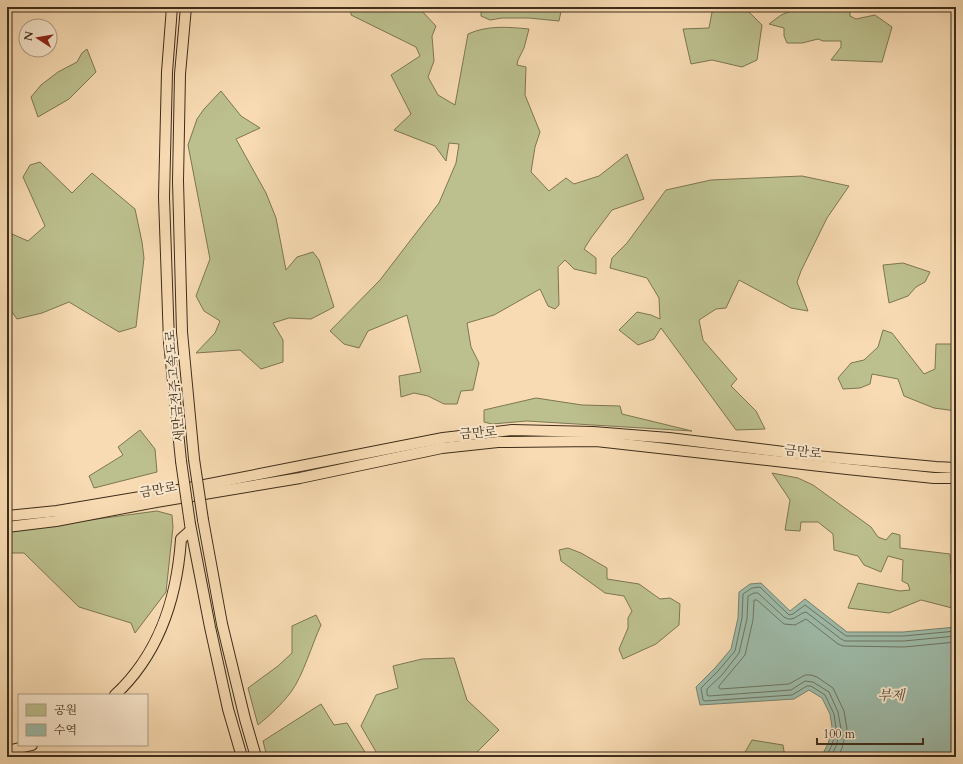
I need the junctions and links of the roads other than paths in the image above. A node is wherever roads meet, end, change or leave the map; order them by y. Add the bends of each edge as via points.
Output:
1 (172, 7) edge
2 (186, 7) edge
3 (956, 468) edge
4 (956, 478) edge
5 (7, 516) edge
6 (7, 527) edge
7 (191, 527) junction
8 (116, 694) edge
9 (28, 746) edge
10 (7, 751) edge
11 (242, 757) edge
12 (256, 757) edge

1 - 7 highway, 새만금전주고속도로, bridge via 167,72 164,197 169,342 181,461
2 - 12 highway, 새만금전주고속도로, bridge via 180,74 178,181 182,332 194,459 203,520 222,624
3 - 5 highway, 금만로 via 816,456 669,438 593,432 512,430 443,438 158,494 57,511
4 - 6 highway, 금만로 via 855,470 596,441 498,442 442,448 300,478 56,521
7 - 8 highway via 181,539 176,583 161,630 147,656
7 - 11 highway, 새만금전주고속도로 via 228,709
9 - 10 highway

